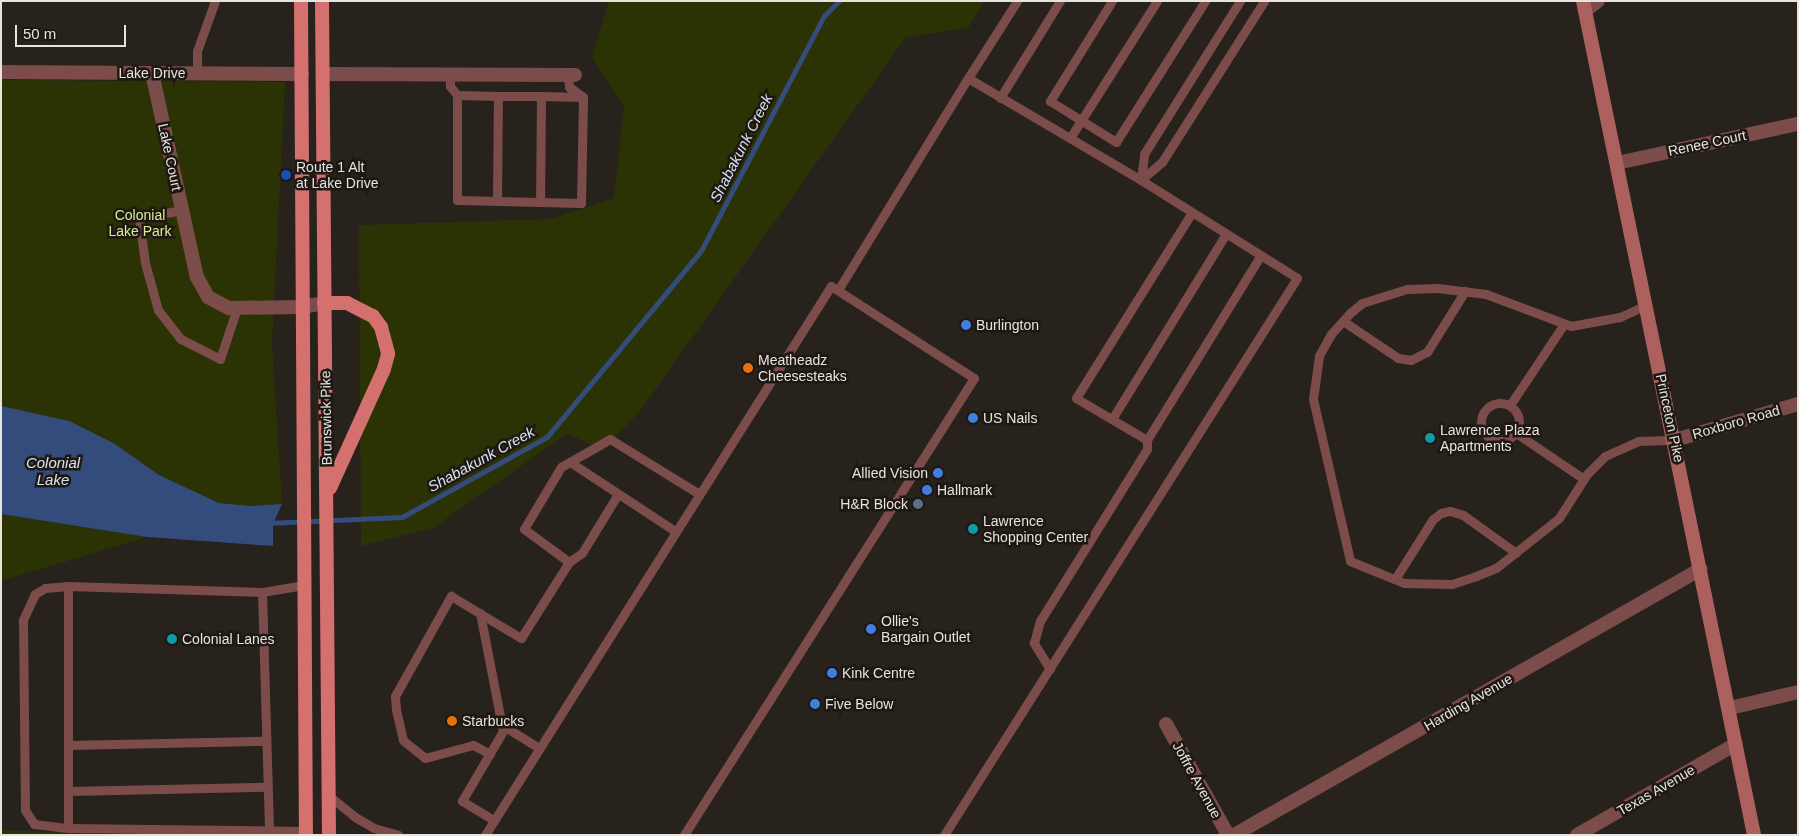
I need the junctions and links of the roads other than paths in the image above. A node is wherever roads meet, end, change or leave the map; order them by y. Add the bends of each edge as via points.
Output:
1 (215, 1) edge
2 (301, 1) edge
3 (322, 1) edge
4 (1018, 1) edge
5 (1060, 1) edge
6 (1112, 1) edge
7 (1157, 1) edge
8 (1205, 1) edge
9 (1240, 1) edge
10 (1264, 1) edge
11 (1598, 1) edge
12 (1584, 6) edge
13 (1, 72) edge
14 (152, 73) junction
15 (197, 73) junction
16 (302, 74) junction
17 (323, 74) junction
18 (450, 75) junction
19 (572, 75) joint
20 (968, 78) junction
21 (457, 95) junction
22 (498, 96) junction
23 (541, 96) junction
24 (583, 97) junction
25 (1000, 98) junction
26 (1081, 120) junction
27 (1798, 124) edge
28 (1070, 138) junction
29 (1617, 163) junction
30 (1141, 180) junction
31 (497, 201) junction
32 (540, 202) junction
33 (182, 210) junction
34 (1191, 214) junction
35 (1225, 235) junction
36 (1260, 256) junction
37 (838, 290) junction
38 (1465, 291) junction
39 (324, 304) junction
40 (1646, 305) junction
41 (237, 308) junction
42 (302, 308) junction
43 (1343, 321) junction
44 (1564, 324) junction
45 (1798, 404) edge
46 (1510, 405) junction
47 (1112, 419) junction
48 (1516, 433) junction
49 (1146, 440) junction
50 (1674, 440) junction
51 (570, 462) junction
52 (1584, 479) junction
53 (327, 494) junction
54 (618, 494) junction
55 (699, 494) junction
56 (675, 531) junction
57 (1516, 553) junction
58 (569, 562) junction
59 (1701, 569) junction
60 (1395, 579) junction
61 (304, 585) junction
62 (68, 586) junction
63 (262, 592) junction
64 (480, 614) junction
65 (1050, 669) junction
66 (1798, 692) edge
67 (1730, 708) junction
68 (502, 724) junction
69 (1166, 724) dead end
70 (266, 741) junction
71 (1736, 744) junction
72 (68, 745) junction
73 (539, 748) junction
74 (490, 754) junction
75 (267, 787) junction
76 (68, 791) junction
77 (328, 796) junction
78 (494, 820) junction
79 (68, 828) junction
80 (269, 831) junction
81 (306, 833) edge
82 (329, 835) edge
83 (398, 835) edge
84 (485, 835) edge
85 (684, 835) edge
86 (944, 835) edge
87 (1228, 835) edge
88 (1234, 835) edge
89 (1576, 835) edge
90 (1754, 835) edge

1 - 15 lane via 198,51
2 - 16 main road, Brunswick Pike
3 - 17 main road, Brunswick Pike
4 - 20 lane
5 - 25 lane
6 - 26 lane via 1050,101
7 - 26 lane
8 - 26 lane via 1116,142
9 - 30 lane via 1144,154
10 - 30 lane via 1162,162
11 - 12 street
12 - 29 main road, Princeton Pike
13 - 14 street, Lake Drive
14 - 15 street, Lake Drive
14 - 33 street, Lake Court
15 - 16 street, Lake Drive
16 - 42 main road, Brunswick Pike
17 - 18 street
17 - 39 main road, Brunswick Pike
18 - 19 street
18 - 21 lane via 450,86
19 - 24 lane via 569,87
20 - 25 lane
20 - 37 lane
21 - 22 lane
21 - 31 lane via 457,200
22 - 23 lane
22 - 31 lane
23 - 24 lane
23 - 32 lane
24 - 32 lane via 581,203
25 - 28 lane
26 - 28 lane
27 - 29 street, Renee Court
28 - 30 lane
29 - 40 main road, Princeton Pike
30 - 34 lane
31 - 32 lane
33 - 41 street, Lake Court via 201,288 218,304
33 - 41 lane via 139,218 158,310 181,338 220,359
34 - 35 lane
34 - 47 lane via 1076,398
35 - 36 lane
35 - 47 lane
36 - 49 lane
36 - 65 lane via 1297,278
37 - 55 lane via 831,286
37 - 85 lane via 974,378
38 - 43 lane via 1407,289 1382,295 1362,303
38 - 43 lane via 1427,352 1411,360 1398,358
38 - 44 lane via 1486,294
39 - 42 street, Lake Court
39 - 53 main road, Brunswick Pike
39 - 53 main road via 347,303 373,316 382,327 388,354
40 - 44 lane via 1596,323
40 - 50 main road, Princeton Pike
41 - 42 street, Lake Court
42 - 61 main road, Brunswick Pike
43 - 60 lane via 1319,356 1313,399 1350,561
44 - 46 lane
45 - 50 street, Roxboro Road
46 - 48 lane via 1518,414
46 - 48 lane via 1491,405 1482,414 1481,427 1493,441 1506,441
47 - 49 lane
48 - 52 lane
49 - 65 lane via 1147,449 1040,622 1034,643
50 - 52 lane via 1638,441 1622,446 1605,456
50 - 59 main road, Princeton Pike
51 - 54 lane
51 - 55 lane via 610,439
51 - 58 lane via 561,467 524,529
52 - 57 lane via 1559,518
53 - 77 main road, Brunswick Pike
54 - 56 lane
54 - 58 lane via 582,553
55 - 56 lane
56 - 73 lane
57 - 60 lane via 1496,568 1452,584 1430,585
57 - 60 lane via 1463,515 1450,511 1433,519
58 - 64 lane via 521,638
59 - 67 main road, Princeton Pike
59 - 88 street, Harding Avenue
61 - 63 lane
61 - 81 main road, Brunswick Pike
62 - 63 lane
62 - 72 lane
62 - 79 lane via 45,588 35,594 23,620 25,810 34,824
63 - 70 lane
64 - 68 lane
64 - 74 lane via 451,596 395,696 403,740 425,758 473,745
65 - 86 lane
66 - 67 street
67 - 71 main road, Princeton Pike
68 - 73 lane
68 - 74 lane via 503,731
69 - 87 street, Joffre Avenue
70 - 72 lane
70 - 75 lane
71 - 89 street, Texas Avenue
71 - 90 main road, Princeton Pike
72 - 76 lane
73 - 78 lane
74 - 78 lane via 462,801
75 - 76 lane
75 - 80 lane
76 - 79 lane
77 - 82 main road, Brunswick Pike
77 - 83 lane via 361,820
78 - 84 lane
79 - 80 lane
80 - 81 lane

